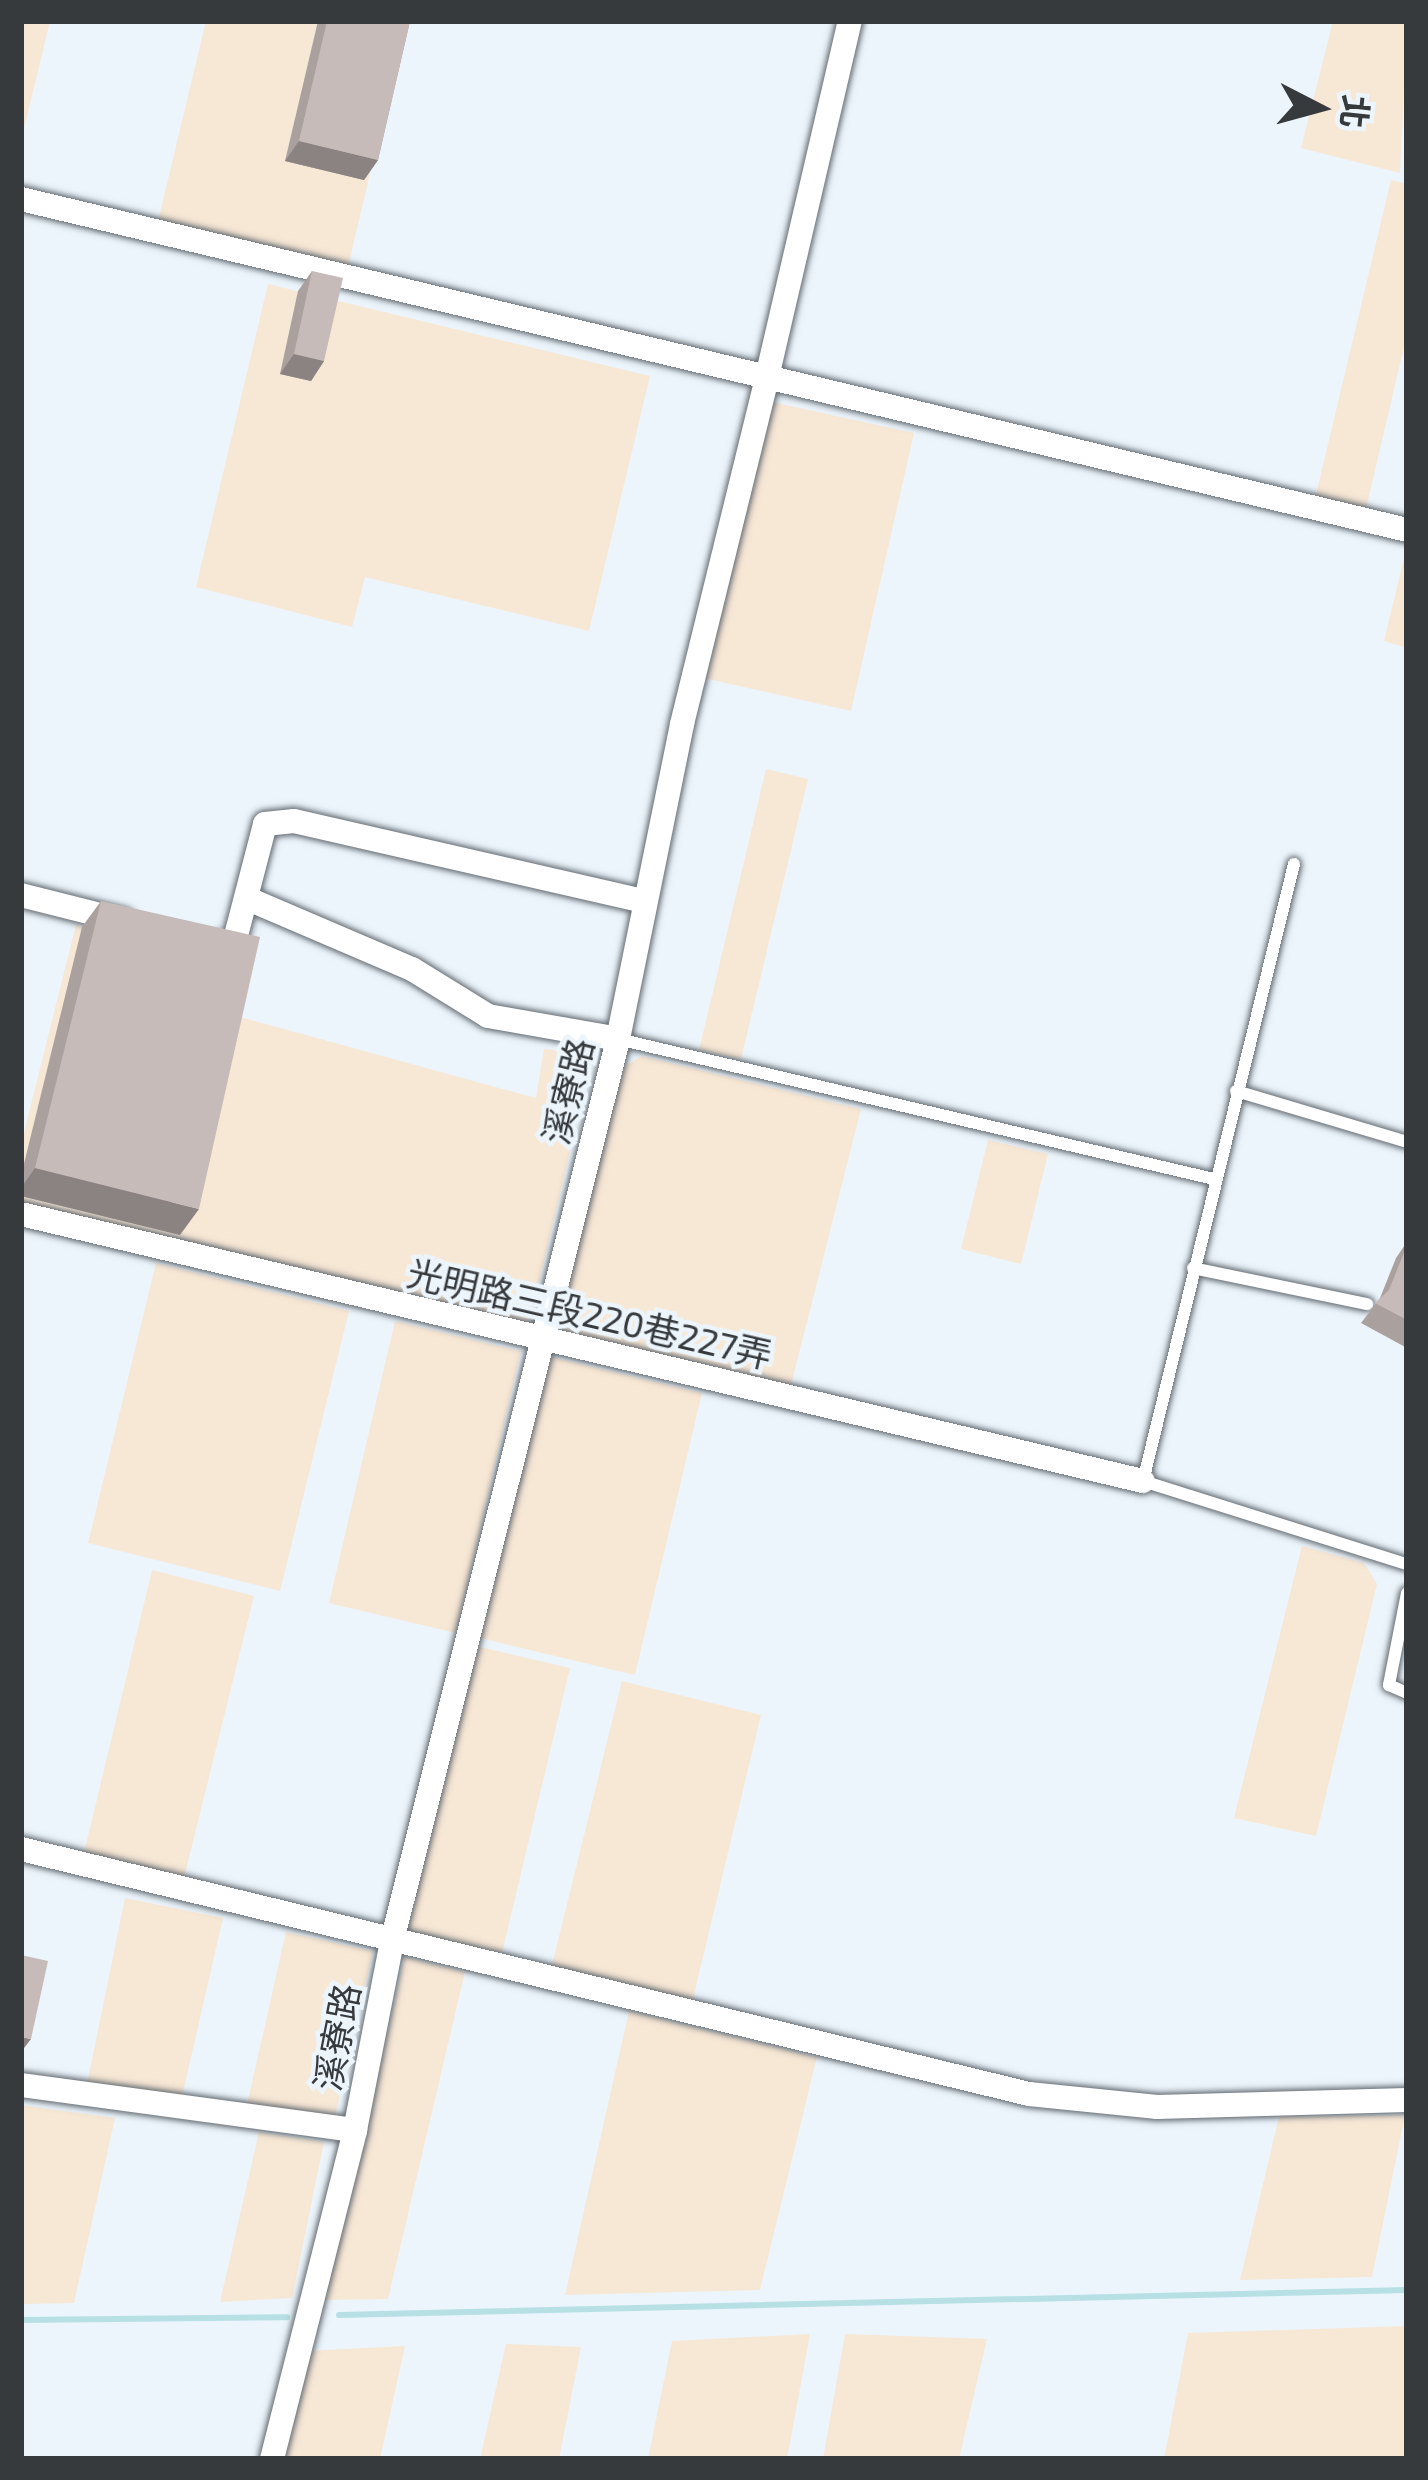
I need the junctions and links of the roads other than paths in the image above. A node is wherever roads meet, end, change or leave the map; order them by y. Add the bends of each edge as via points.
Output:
1 (850, 21) edge
2 (21, 199) edge
3 (767, 377) junction
4 (1407, 530) edge
5 (1294, 864) dead end
6 (21, 896) edge
7 (246, 898) junction
8 (644, 901) junction
9 (148, 927) edge
10 (191, 937) edge
11 (618, 1039) junction
12 (1236, 1091) junction
13 (1407, 1142) edge
14 (1214, 1179) junction
15 (21, 1214) edge
16 (1193, 1268) junction
17 (1367, 1304) dead end
18 (542, 1339) junction
19 (1143, 1481) junction
20 (1407, 1564) edge
21 (1407, 1593) edge
22 (1407, 1693) edge
23 (21, 1850) edge
24 (393, 1937) junction
25 (21, 2085) edge
26 (1407, 2100) edge
27 (355, 2130) junction
28 (272, 2459) edge

1 - 3 street, 溪寮路
2 - 3 street
3 - 4 street
3 - 8 street, 溪寮路
5 - 12 lane
6 - 9 street
7 - 8 street via 265,824 295,821
7 - 10 street via 233,947
7 - 11 street via 412,968 488,1016
8 - 11 street, 溪寮路
11 - 14 lane
11 - 18 street, 溪寮路
12 - 13 lane
12 - 14 lane
14 - 16 lane
15 - 18 street, 光明路三段220巷227弄
16 - 17 lane
16 - 19 lane
18 - 19 street, 光明路三段220巷227弄
18 - 24 street, 溪寮路
19 - 20 lane
21 - 22 lane via 1389,1684
23 - 24 street
24 - 26 street via 1084,2104
24 - 27 street, 溪寮路
25 - 27 street
27 - 28 street, 溪寮路

